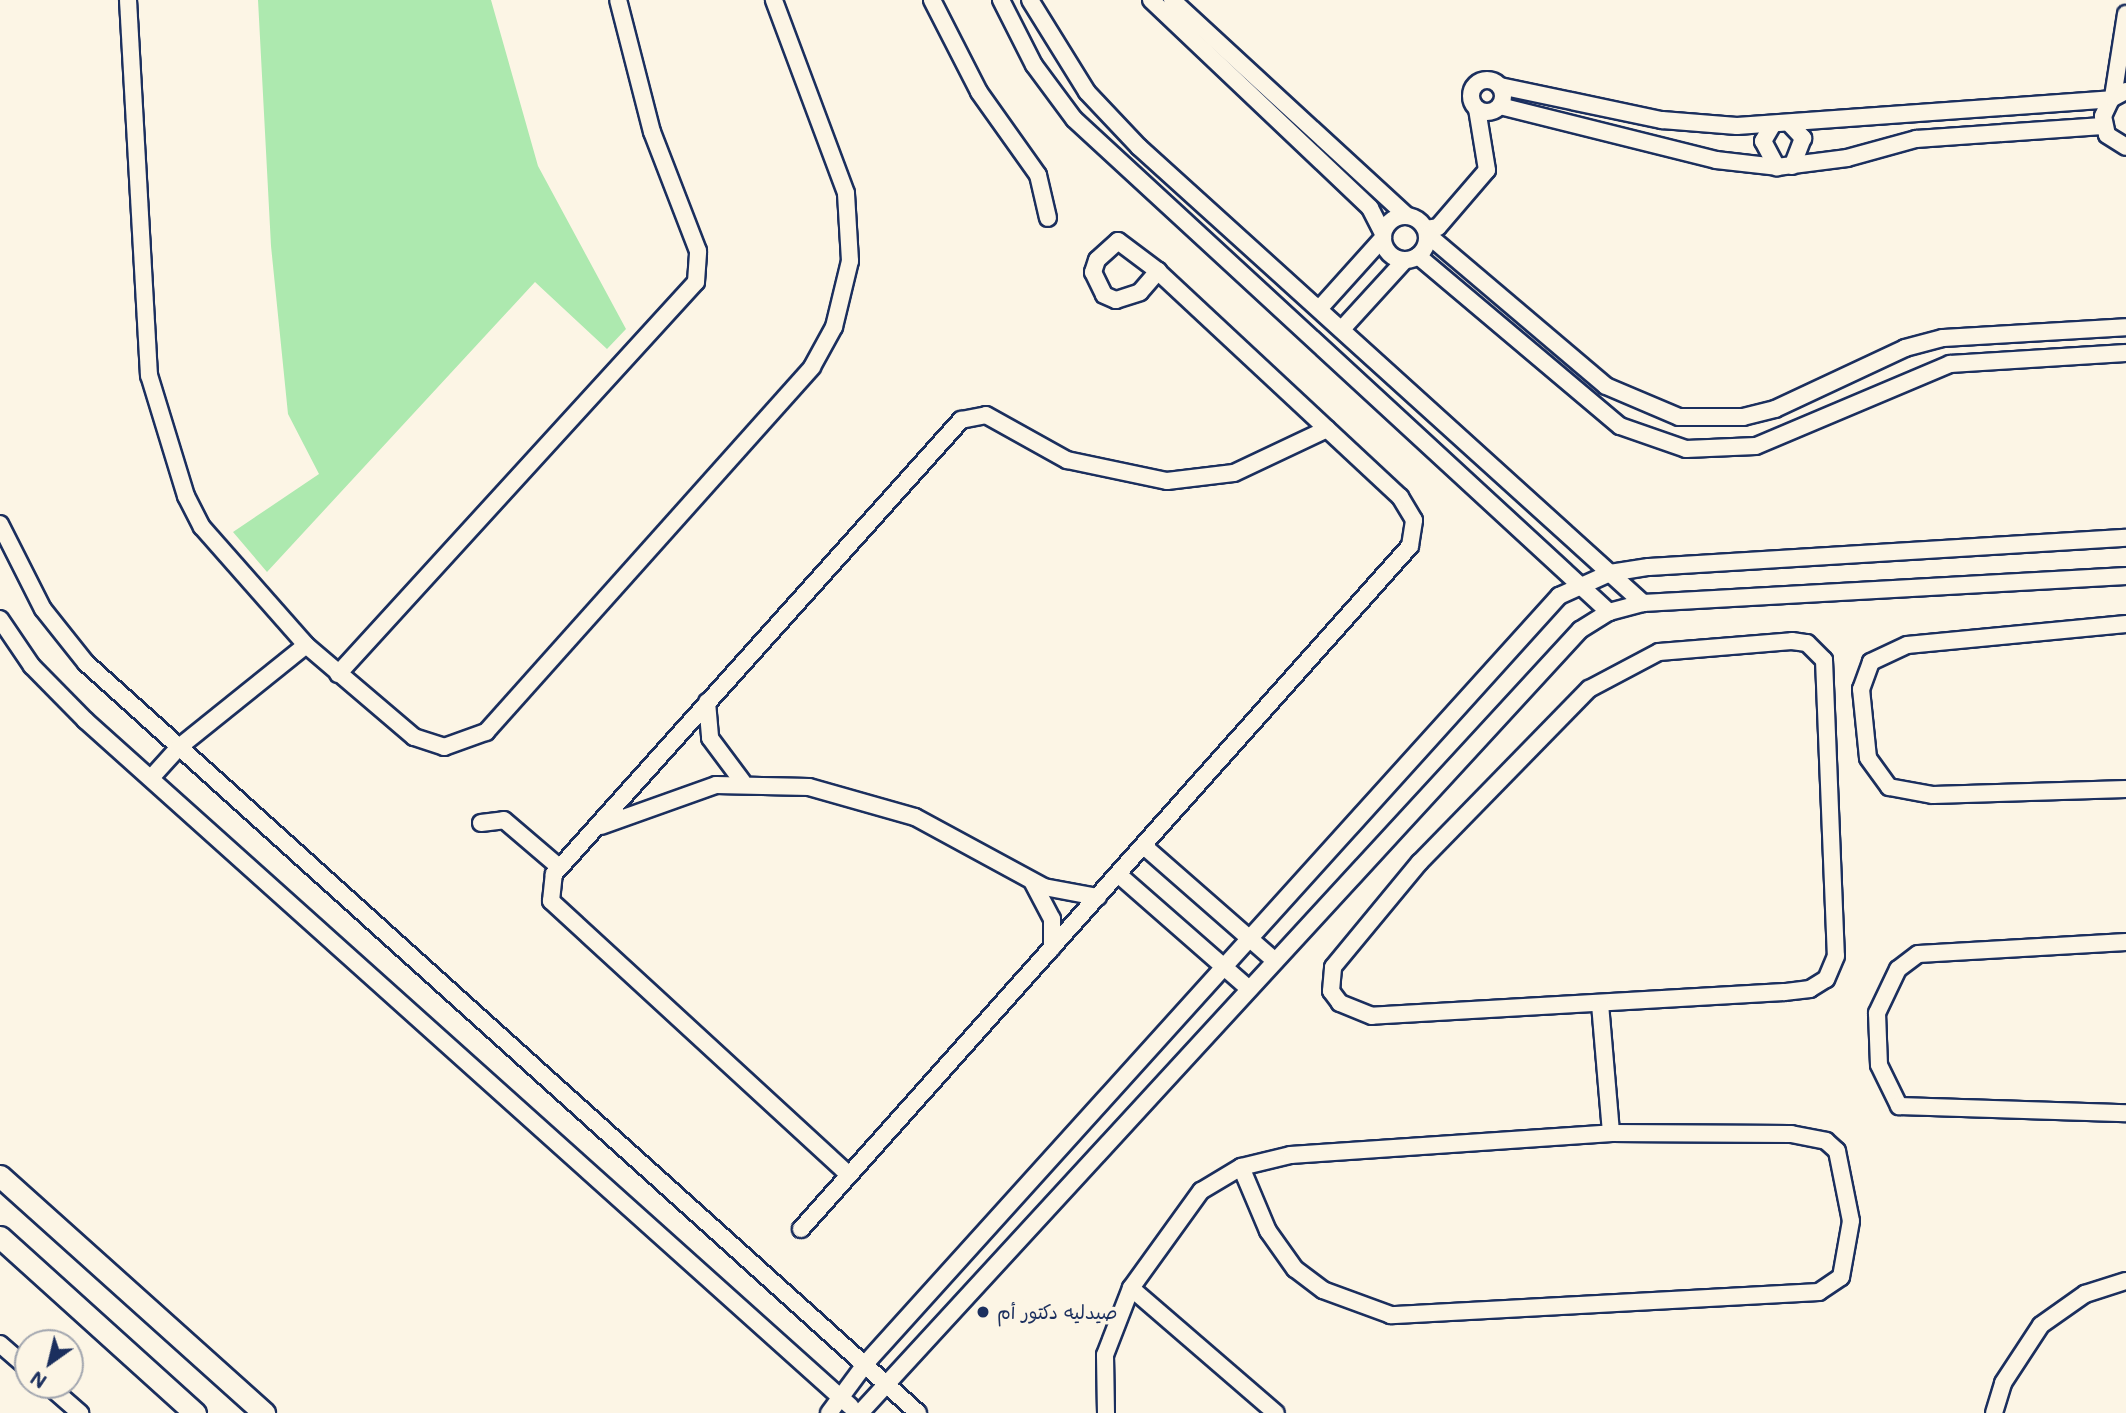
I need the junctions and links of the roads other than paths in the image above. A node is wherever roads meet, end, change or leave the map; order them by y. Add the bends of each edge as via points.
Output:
1 (128, 0) edge
2 (618, 0) edge
3 (774, 0) edge
4 (932, 0) edge
5 (1001, 0) edge
6 (1030, 0) edge
7 (1172, 0) edge
8 (1157, 2) edge
9 (2126, 14) edge
10 (1244, 78) junction
11 (1500, 86) junction
12 (2117, 96) edge
13 (1560, 99) junction
14 (1500, 106) junction
15 (1994, 106) junction
16 (1477, 109) junction
17 (1912, 111) junction
18 (1554, 118) junction
19 (1662, 120) junction
20 (1781, 123) junction
21 (2103, 126) junction
22 (1995, 133) junction
23 (1916, 139) junction
24 (1656, 142) junction
25 (1139, 147) junction
26 (2126, 147) edge
27 (1121, 166) junction
28 (1785, 167) junction
29 (1368, 195) junction
30 (1406, 215) junction
31 (1048, 218) dead end
32 (1427, 232) junction
33 (1383, 236) junction
34 (1411, 258) junction
35 (1468, 269) junction
36 (1158, 271) dead end
37 (1454, 287) junction
38 (1319, 309) junction
39 (1527, 319) junction
40 (2126, 327) edge
41 (1342, 329) junction
42 (2101, 329) junction
43 (2013, 332) junction
44 (1513, 338) junction
45 (1905, 348) junction
46 (2126, 353) edge
47 (2107, 354) junction
48 (2017, 358) junction
49 (1914, 374) junction
50 (1606, 386) junction
51 (1810, 389) junction
52 (1591, 405) junction
53 (1824, 415) junction
54 (1327, 429) junction
55 (0, 524) edge
56 (2126, 538) edge
57 (1610, 573) junction
58 (2126, 576) edge
59 (1578, 585) junction
60 (1643, 603) junction
61 (1609, 612) junction
62 (0, 619) edge
63 (2126, 624) edge
64 (306, 645) junction
65 (338, 674) junction
66 (707, 702) junction
67 (178, 748) junction
68 (151, 778) junction
69 (742, 781) junction
70 (2126, 789) edge
71 (481, 823) dead end
72 (592, 831) junction
73 (1144, 847) junction
74 (559, 867) junction
75 (1119, 875) junction
76 (1032, 882) junction
77 (1098, 897) junction
78 (1247, 937) junction
79 (2126, 942) edge
80 (1052, 948) junction
81 (1275, 961) junction
82 (1222, 966) junction
83 (1249, 989) junction
84 (1600, 1004) junction
85 (2126, 1113) edge
86 (1611, 1133) junction
87 (1241, 1167) junction
88 (849, 1175) junction
89 (0, 1176) edge
90 (802, 1229) dead end
91 (0, 1237) edge
92 (2126, 1281) edge
93 (1131, 1288) junction
94 (0, 1344) edge
95 (14, 1356) edge
96 (866, 1363) junction
97 (884, 1381) junction
98 (842, 1398) junction
99 (195, 1413) edge
100 (264, 1413) edge
101 (829, 1413) edge
102 (858, 1413) edge
103 (918, 1413) edge
104 (1106, 1413) edge
105 (1276, 1413) edge
106 (1994, 1413) edge

1 - 64 street via 146,343 164,439 202,527
2 - 65 street via 652,132 698,251 696,282
3 - 65 street via 839,169 850,216 847,283 812,366 474,740 428,744
4 - 31 street via 979,92 1038,175
5 - 27 street via 1034,65 1074,119
6 - 25 street via 1087,92
7 - 10 street
8 - 10 street
9 - 12 street
10 - 29 street
11 - 13 street
11 - 14 street
11 - 16 street via 1483,80 1474,87
12 - 15 street
12 - 21 street
13 - 18 street
13 - 19 street
14 - 16 street via 1489,112
14 - 18 street
15 - 17 street
15 - 22 street
16 - 32 street via 1488,158 1485,176 1438,227
17 - 20 street
17 - 23 street
18 - 24 street
19 - 20 street
19 - 24 street
20 - 28 street via 1763,141
20 - 28 street via 1804,138
21 - 22 street
21 - 26 street
22 - 23 street
23 - 28 street
24 - 28 street via 1716,160
25 - 27 street
25 - 38 street
27 - 59 street
29 - 30 street
29 - 33 street
30 - 32 street
30 - 33 street via 1389,222
32 - 34 street
32 - 35 street
33 - 34 street via 1387,251
33 - 38 street
34 - 37 street
34 - 41 street
35 - 37 street
35 - 39 street
36 - 54 street
37 - 44 street
38 - 41 street
39 - 44 street
39 - 50 street
40 - 42 street
41 - 57 street
42 - 43 street
42 - 47 street
43 - 45 street
43 - 48 street
44 - 52 street
45 - 49 street
45 - 51 street
46 - 47 street
47 - 48 street
48 - 49 street via 1971,360
49 - 53 street
50 - 51 street via 1649,408 1712,420 1774,409
50 - 52 street
51 - 53 street
52 - 53 street via 1652,440 1721,451 1767,442
54 - 66 street via 1245,470 1167,481 1067,460 986,415 961,420
54 - 73 street via 1409,508 1410,546
55 - 67 street via 25,580 63,637
56 - 57 street
57 - 59 street
57 - 60 street
58 - 60 street
59 - 61 street
59 - 78 street via 1541,610
60 - 61 street
61 - 81 street via 1580,630
62 - 68 street via 57,694
63 - 70 street via 1907,645 1871,662 1861,689 1868,758 1889,787 1933,794
64 - 65 street
64 - 67 street
66 - 69 street via 710,738
66 - 72 street
67 - 68 street
67 - 96 street
68 - 98 street
69 - 72 street via 665,798
69 - 76 street via 809,787 890,807
71 - 74 street via 504,820
72 - 74 street
73 - 75 street
73 - 78 street
74 - 88 street via 549,881 551,901
75 - 77 street
75 - 82 street
76 - 77 street
76 - 80 street via 1050,912
77 - 80 street
78 - 81 street
78 - 82 street
79 - 85 street via 1918,954 1898,970 1877,1013 1879,1065 1899,1106
80 - 88 street
81 - 83 street
82 - 83 street
82 - 96 street
83 - 97 street
84 - 84 street via 1810,989 1834,970 1824,660 1817,648 1792,641 1659,652 1589,689 1420,862 1329,976 1340,1003 1372,1016
84 - 86 street
86 - 87 street via 1304,1153
86 - 87 street via 1791,1134 1826,1141 1837,1151 1851,1221 1841,1277 1819,1292 1391,1315 1323,1290 1295,1269 1272,1239
87 - 93 street via 1200,1191
88 - 90 street
89 - 100 street
91 - 99 street
92 - 106 street via 2085,1294 2041,1325 2003,1383
93 - 104 street via 1105,1355
93 - 105 street
94 - 95 street
96 - 97 street
96 - 98 street
97 - 102 street
97 - 103 street
98 - 101 street
98 - 102 street

